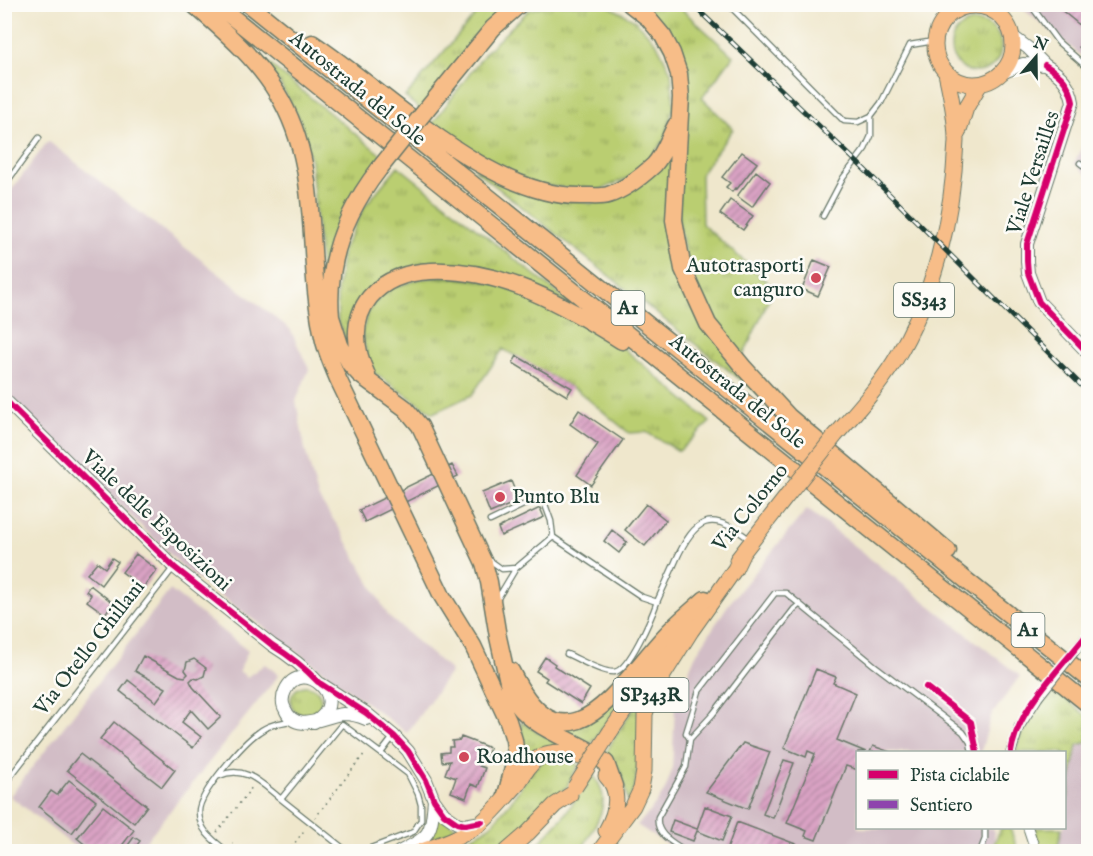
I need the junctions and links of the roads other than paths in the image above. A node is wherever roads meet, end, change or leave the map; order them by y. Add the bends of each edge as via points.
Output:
1 (193, 4) edge
2 (216, 4) edge
3 (248, 4) edge
4 (520, 4) edge
5 (630, 4) edge
6 (728, 4) edge
7 (1030, 4) edge
8 (989, 8) edge
9 (950, 9) edge
10 (287, 35) junction
11 (1012, 36) junction
12 (934, 41) junction
13 (1045, 65) junction
14 (1089, 69) edge
15 (1002, 73) junction
16 (946, 74) junction
17 (980, 84) junction
18 (871, 116) junction
19 (678, 122) junction
20 (39, 138) dead end
21 (956, 139) junction
22 (1080, 163) dead end
23 (1089, 169) edge
24 (4, 186) edge
25 (823, 216) dead end
26 (331, 317) junction
27 (645, 349) junction
28 (1089, 353) edge
29 (332, 363) junction
30 (372, 381) junction
31 (4, 399) edge
32 (490, 521) dead end
33 (554, 537) junction
34 (747, 547) junction
35 (481, 554) junction
36 (174, 567) junction
37 (516, 568) junction
38 (968, 581) junction
39 (705, 599) junction
40 (657, 602) junction
41 (800, 605) junction
42 (493, 606) junction
43 (1087, 636) edge
44 (272, 645) junction
45 (500, 646) junction
46 (567, 654) dead end
47 (1089, 678) edge
48 (320, 683) junction
49 (288, 686) junction
50 (1089, 704) edge
51 (298, 722) junction
52 (314, 722) junction
53 (375, 722) junction
54 (394, 736) junction
55 (690, 739) junction
56 (972, 751) edge
57 (1012, 751) edge
58 (381, 753) junction
59 (586, 754) joint
60 (600, 763) dead end
61 (10, 777) dead end
62 (215, 780) junction
63 (614, 786) joint
64 (572, 791) junction
65 (506, 795) junction
66 (281, 799) junction
67 (434, 800) junction
68 (482, 822) junction
69 (985, 829) edge
70 (1028, 829) edge
71 (219, 844) junction
72 (217, 852) edge
73 (228, 852) edge
74 (348, 852) edge
75 (360, 852) edge
76 (399, 852) edge
77 (419, 852) edge
78 (506, 852) edge
79 (521, 852) edge
80 (593, 852) edge
81 (599, 852) edge
82 (687, 852) edge
83 (980, 852) edge
84 (1035, 852) edge

1 - 29 highway via 263,72 295,130 308,184 321,327
2 - 27 highway, Autostrada del Sole / A1
3 - 10 highway, Autostrada del Sole / A1
4 - 26 highway, bridge via 493,28 353,207 339,238 330,279
5 - 19 highway via 655,26 672,53 680,83
6 - 18 lane via 844,121 858,122
7 - 14 lane via 1058,42
8 - 9 main road
8 - 11 main road via 1001,17
9 - 12 main road
10 - 19 highway via 312,43 348,67 455,149 506,178 567,197 608,195 633,181 655,164
10 - 38 highway, Autostrada del Sole / A1
11 - 13 street, Viale Versailles
11 - 15 main road via 1011,56
12 - 16 main road, Via Colorno / SS343 via 935,53
12 - 18 lane via 910,45
13 - 15 street via 1023,64
13 - 28 street, Viale Versailles via 1071,89 1074,102 1027,244 1028,273 1039,302
15 - 17 main road
16 - 17 main road via 956,81
16 - 21 main road, Via Colorno / SS343
17 - 21 main road, Via Colorno / SS343 via 966,108
18 - 25 lane via 871,136 865,149 843,178
19 - 38 highway via 675,220 682,269 708,324 788,416 953,555
20 - 24 lane
21 - 34 main road, Via Colorno / SS343, bridge via 947,219 927,292 904,345 882,380
22 - 23 lane
26 - 29 highway
26 - 30 highway via 346,358 357,372
27 - 30 highway via 624,342 568,308 507,282 477,273 425,271 384,284 364,305 358,323 357,349
27 - 50 highway, Autostrada del Sole / A1
29 - 65 highway via 442,596 477,653 508,721 516,757
30 - 35 highway via 420,426
31 - 36 street, Viale delle Esposizioni
32 - 33 lane via 542,496
33 - 37 lane
33 - 40 lane via 642,597
34 - 39 main road, Via Colorno / SS343
34 - 40 lane via 736,530 724,524 699,525 684,542
34 - 81 main road, SP343R via 652,693 644,720 641,789
35 - 37 lane via 502,569
35 - 42 highway
36 - 44 street, Viale delle Esposizioni
36 - 61 lane, Via Otello Ghillani
37 - 42 lane
38 - 47 highway, Autostrada del Sole / A1
39 - 45 highway via 665,635 607,702 594,714 573,723 555,720 534,707 518,685
39 - 64 main road, Via Colorno, bridge
40 - 46 lane via 619,671 604,670
41 - 55 lane
41 - 55 lane via 786,593 775,593 699,691 686,733
41 - 56 lane via 963,732
42 - 45 highway
43 - 57 street, bridge via 1038,697 1019,727
44 - 48 street, Viale delle Esposizioni
44 - 49 street, Viale delle Esposizioni via 291,669
45 - 59 highway via 511,696 519,708
48 - 49 street via 300,678
48 - 52 street via 328,705
48 - 53 street, Viale delle Esposizioni
49 - 51 street, Viale delle Esposizioni via 283,696 284,707
51 - 52 street, Viale delle Esposizioni
51 - 62 lane via 278,723 257,733
52 - 53 street, Viale delle Esposizioni via 345,714
53 - 54 street, Viale delle Esposizioni
54 - 58 lane
54 - 67 street, Viale delle Esposizioni via 408,751
55 - 82 lane via 686,767 657,822 663,836
58 - 66 lane via 340,725
58 - 75 lane via 411,778 420,799 422,819 409,834
59 - 65 main road via 552,752 539,756
60 - 63 highway via 606,763
62 - 66 lane via 238,771 249,774
62 - 71 lane via 202,798 199,813 205,831
63 - 80 main road via 615,812
64 - 78 main road
64 - 79 main road
65 - 68 main road
66 - 74 lane
67 - 68 street, Viale delle Esposizioni via 444,814 457,822
67 - 76 street via 431,826 425,836
68 - 77 main road via 460,836
69 - 83 lane
70 - 84 street
71 - 72 lane
71 - 73 lane

